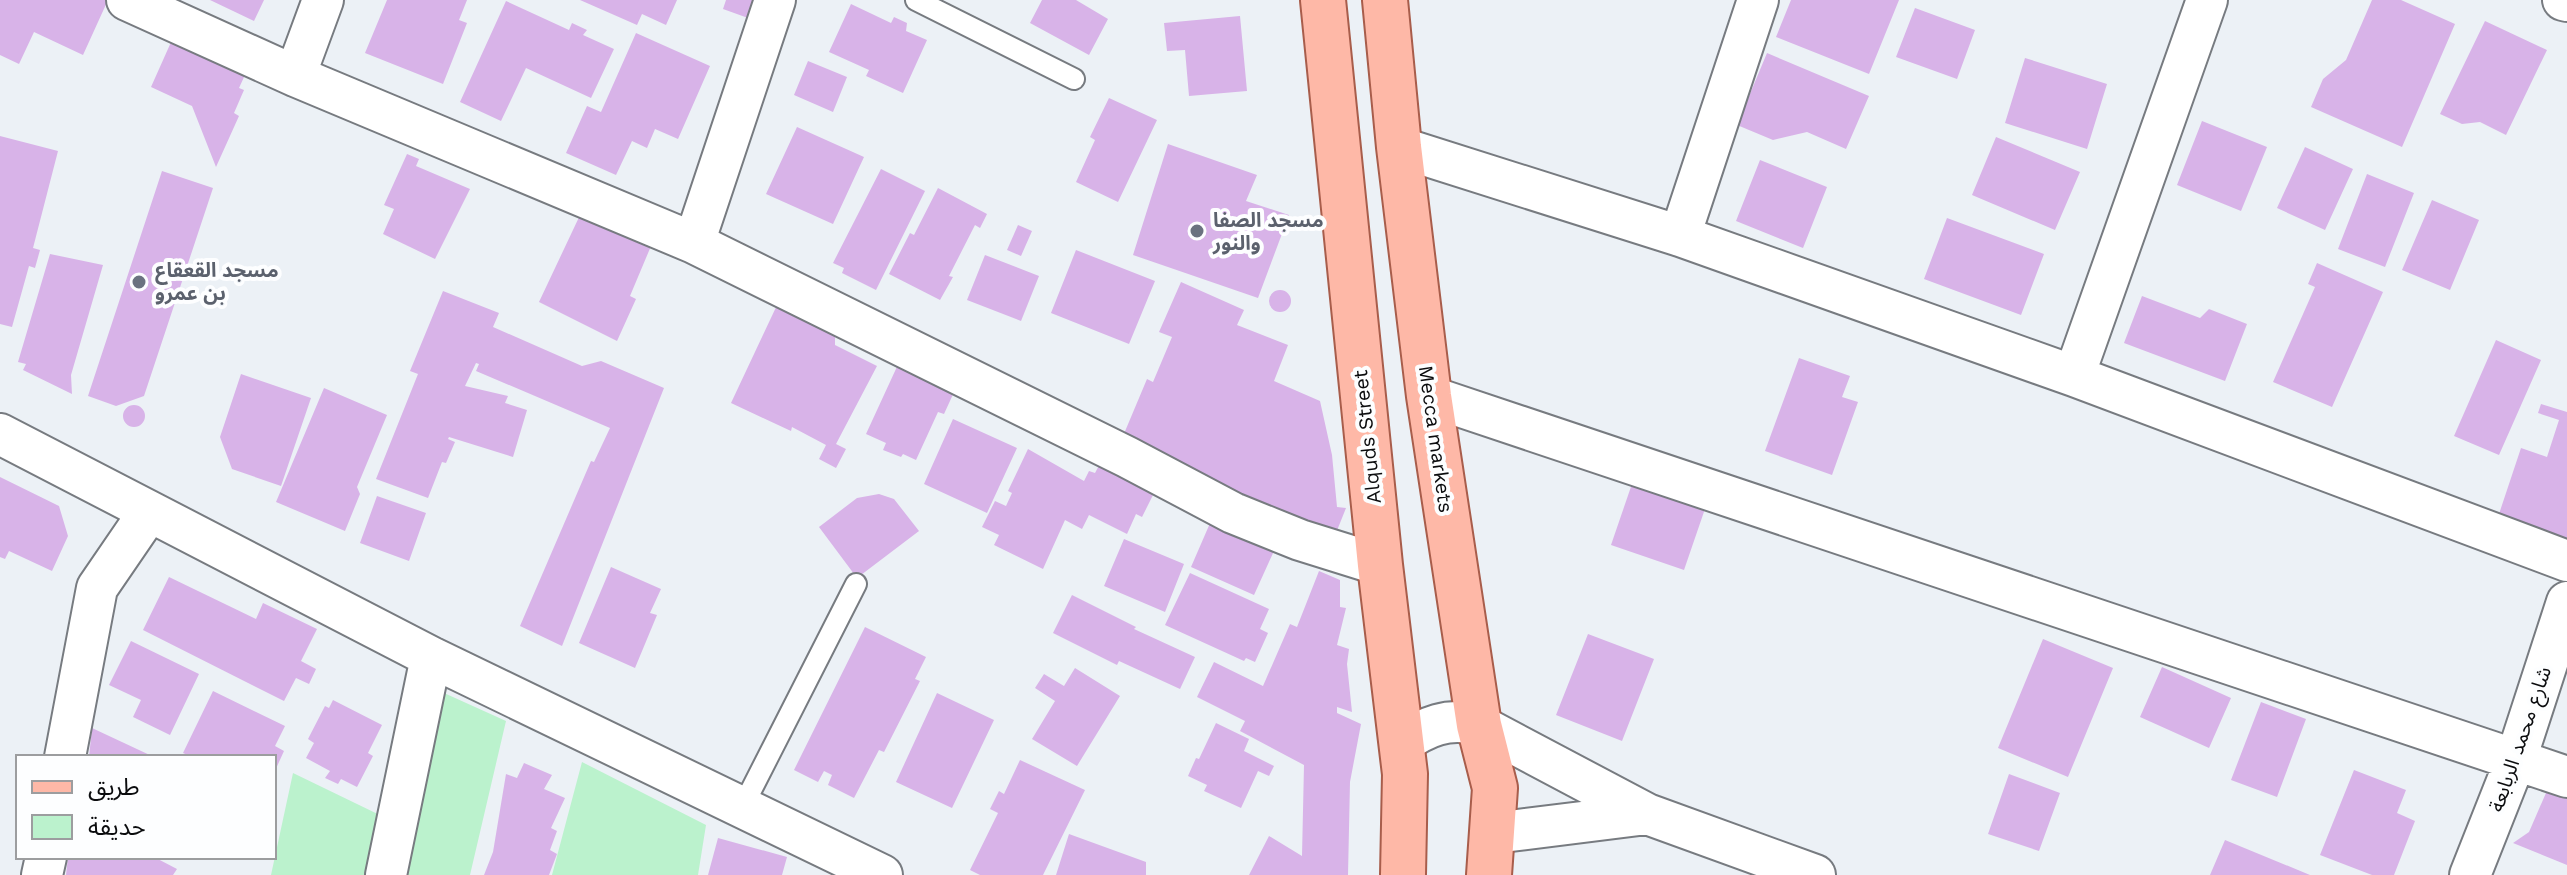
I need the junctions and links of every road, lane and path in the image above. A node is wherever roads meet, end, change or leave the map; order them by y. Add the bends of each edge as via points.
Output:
1 (127, 0) edge
2 (323, 0) edge
3 (775, 0) edge
4 (916, 0) edge
5 (1323, 0) edge
6 (1385, 0) edge
7 (1758, 0) edge
8 (2207, 0) edge
9 (295, 76) junction
10 (1074, 79) dead end
11 (1399, 147) junction
12 (1680, 236) junction
13 (694, 243) junction
14 (2074, 376) junction
15 (1429, 396) junction
16 (0, 434) edge
17 (149, 512) junction
18 (2567, 561) edge
19 (1380, 565) junction
20 (856, 584) dead end
21 (2567, 602) edge
22 (431, 657) junction
23 (1479, 725) junction
24 (1401, 744) junction
25 (65, 755) edge
26 (2516, 759) junction
27 (2567, 777) edge
28 (742, 808) junction
29 (1647, 814) junction
30 (1492, 854) edge
31 (821, 861) edge
32 (386, 875) edge
33 (882, 875) edge
34 (1403, 875) edge
35 (1815, 875) edge
36 (2470, 875) edge

1 - 9 street
2 - 9 street
3 - 13 street
4 - 10 lane
5 - 19 main road, Alquds Street
6 - 11 main road, Mecca markets
7 - 12 street
8 - 14 street
9 - 13 street
11 - 12 street
11 - 15 main road, Mecca markets
12 - 14 street
13 - 19 street via 1233,513
14 - 18 street
15 - 23 main road, Mecca markets
15 - 26 street
16 - 17 street
17 - 22 street
17 - 25 street via 97,588
19 - 24 main road, Alquds Street
20 - 28 lane
21 - 26 street, شارع محمد الربابعة
22 - 28 street
22 - 32 street
23 - 24 street via 1431,725
23 - 29 street
23 - 30 main road, Mecca markets via 1495,788
24 - 34 main road, Alquds Street
26 - 27 street
26 - 36 street, شارع محمد الربابعة
28 - 31 street
29 - 30 street
29 - 35 street
31 - 33 street

